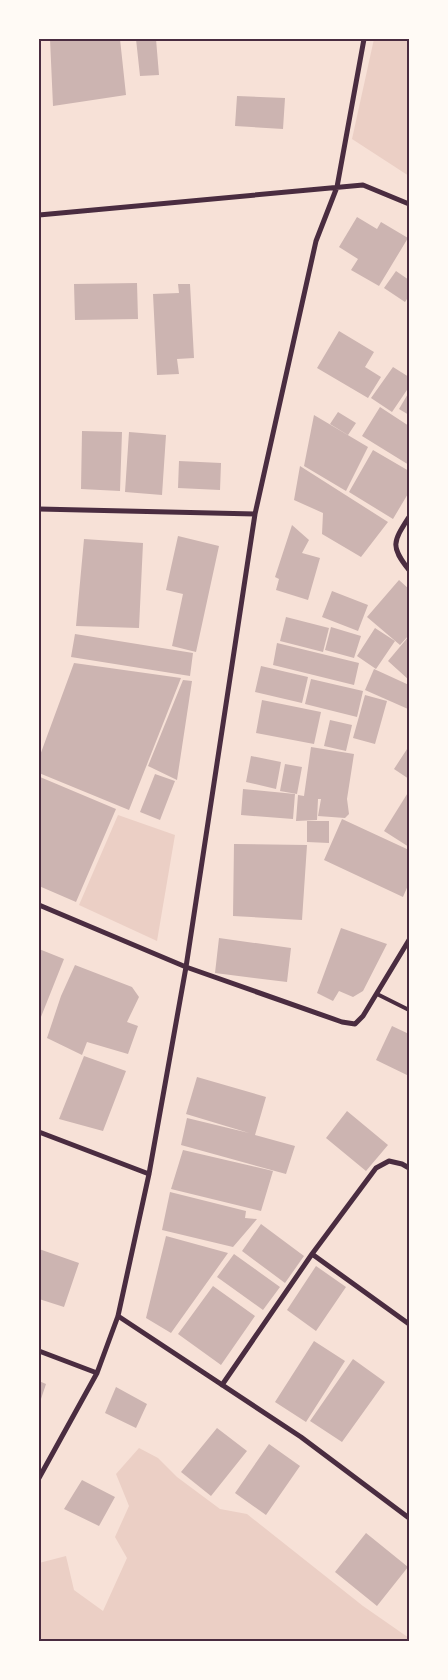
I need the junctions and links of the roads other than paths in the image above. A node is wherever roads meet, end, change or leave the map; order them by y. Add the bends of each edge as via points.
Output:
1 (364, 39) edge
2 (337, 187) junction
3 (409, 204) edge
4 (39, 215) edge
5 (39, 509) edge
6 (255, 514) junction
7 (409, 517) edge
8 (409, 570) edge
9 (39, 905) edge
10 (409, 940) edge
11 (186, 967) junction
12 (378, 994) junction
13 (409, 1010) edge
14 (39, 1132) edge
15 (409, 1168) edge
16 (149, 1174) junction
17 (312, 1254) junction
18 (118, 1316) junction
19 (409, 1324) edge
20 (39, 1351) edge
21 (97, 1373) junction
22 (222, 1385) junction
23 (39, 1478) edge
24 (408, 1515) edge

1 - 2 street
2 - 3 street via 364,185
2 - 4 street
2 - 6 street via 316,241
5 - 6 street
6 - 11 street
7 - 8 street via 396,537 397,556
9 - 11 street
10 - 12 street
11 - 12 street via 355,1024
11 - 16 street
12 - 13 lane
14 - 16 street
15 - 17 street via 389,1161 376,1168
16 - 18 street
17 - 19 street
17 - 22 street
18 - 21 street
18 - 22 street
20 - 21 street
21 - 23 street
22 - 24 street

